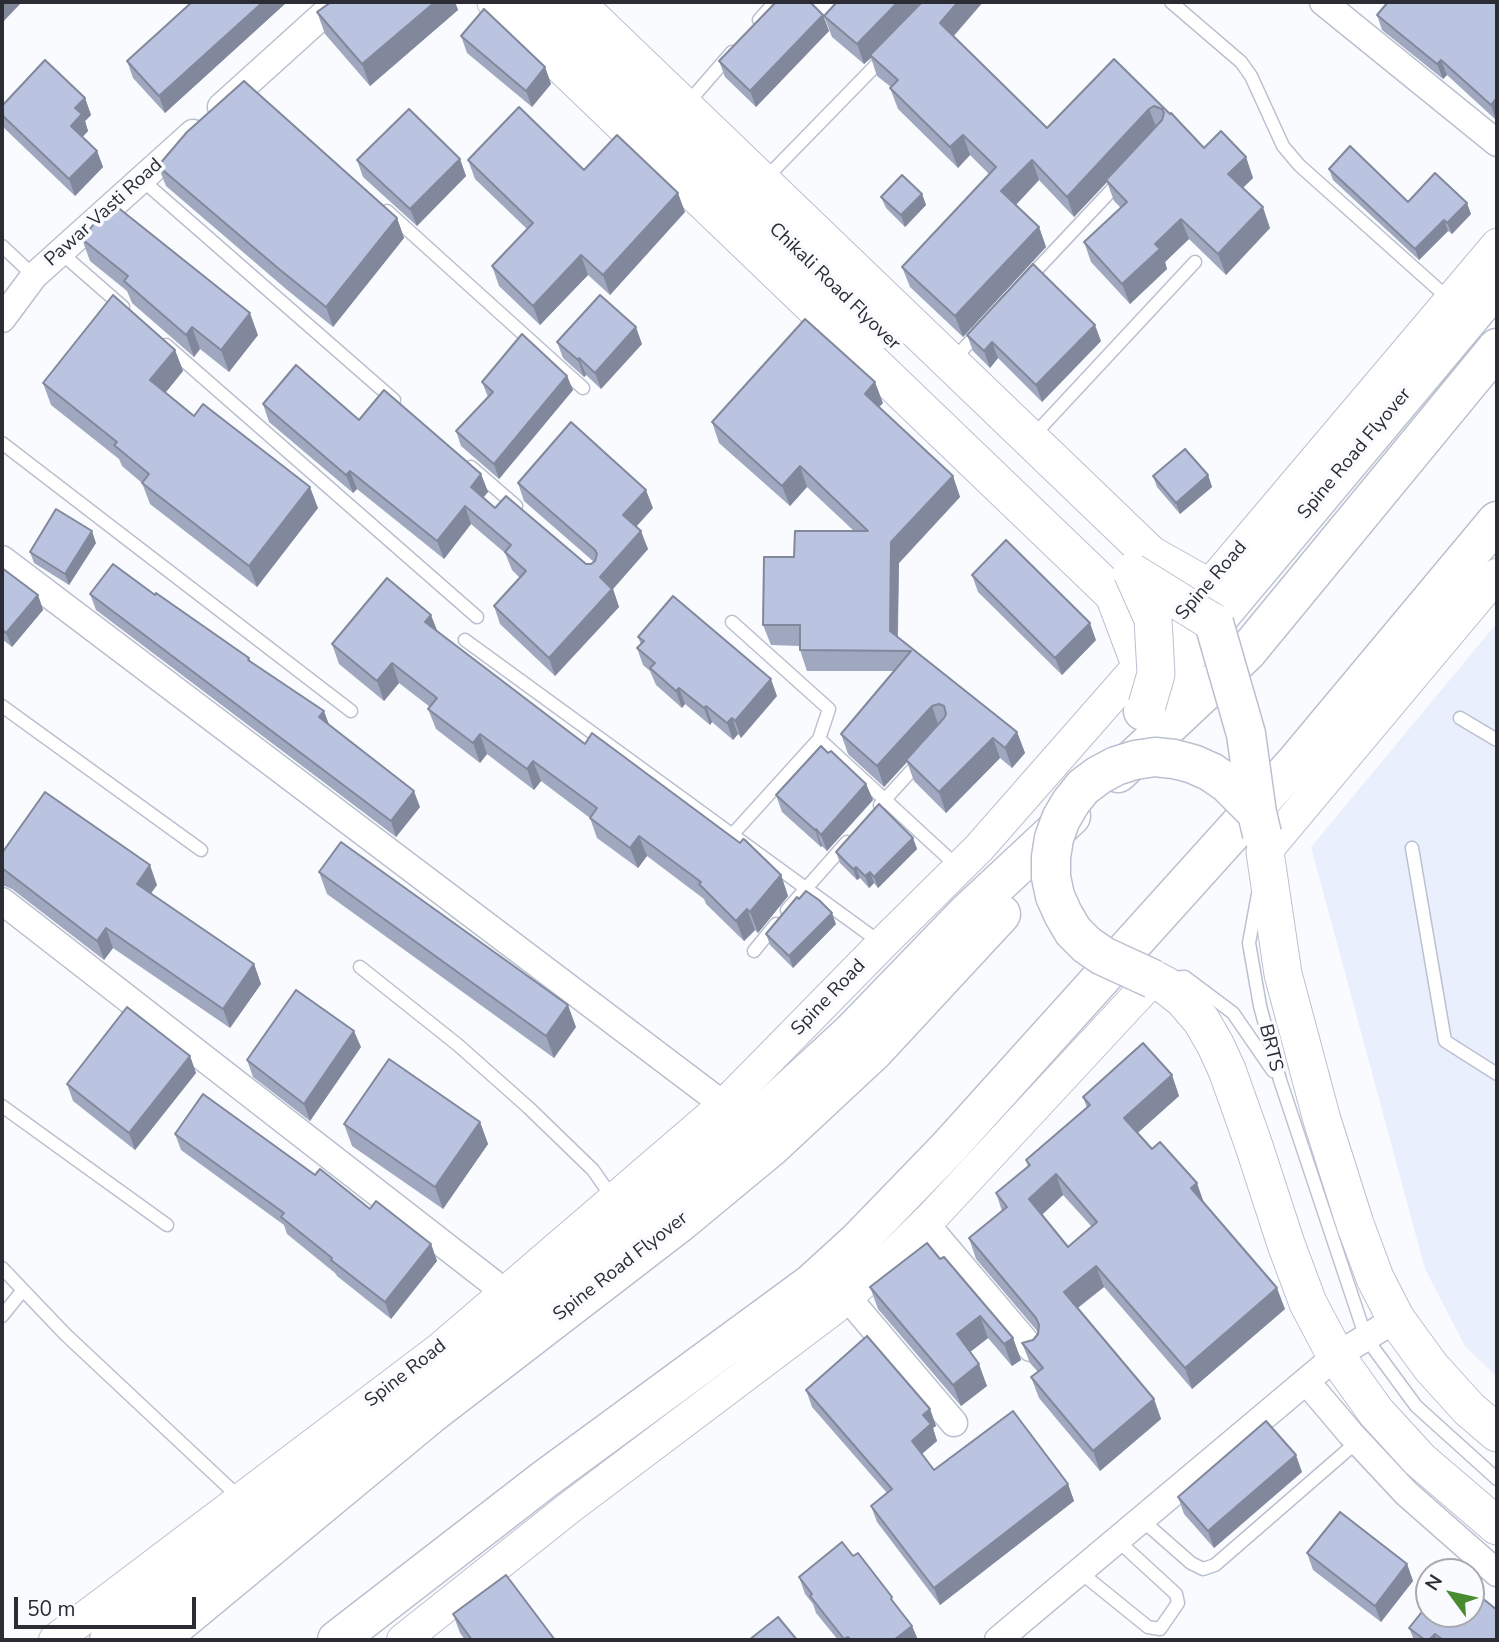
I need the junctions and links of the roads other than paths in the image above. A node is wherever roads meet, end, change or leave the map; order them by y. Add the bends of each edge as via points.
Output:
1 (341, 2) edge
2 (496, 2) edge
3 (536, 2) edge
4 (575, 2) edge
5 (775, 2) edge
6 (1171, 2) edge
7 (1323, 2) edge
8 (748, 33) edge
9 (739, 44) edge
10 (895, 45) edge
11 (684, 107) junction
12 (1497, 143) edge
13 (1126, 175) edge
14 (141, 179) junction
15 (762, 182) junction
16 (379, 204) edge
17 (2, 246) edge
18 (1497, 246) edge
19 (60, 252) junction
20 (1195, 262) dead end
21 (34, 276) junction
22 (1497, 285) edge
23 (1015, 293) edge
24 (1451, 300) junction
25 (133, 316) edge
26 (2, 319) edge
27 (987, 323) edge
28 (154, 334) edge
29 (1497, 348) edge
30 (950, 363) junction
31 (583, 388) dead end
32 (405, 409) edge
33 (1030, 439) junction
34 (2, 443) edge
35 (458, 455) edge
36 (521, 510) edge
37 (1497, 521) edge
38 (2, 559) edge
39 (1132, 572) junction
40 (1497, 575) edge
41 (1211, 605) junction
42 (477, 617) dead end
43 (732, 622) dead end
44 (465, 640) dead end
45 (1140, 664) junction
46 (1147, 705) junction
47 (2, 706) edge
48 (351, 711) dead end
49 (1460, 718) dead end
50 (819, 739) junction
51 (1497, 740) edge
52 (928, 752) edge
53 (1083, 787) junction
54 (885, 800) junction
55 (1262, 833) junction
56 (732, 835) junction
57 (1412, 849) dead end
58 (201, 850) dead end
59 (1051, 857) junction
60 (959, 867) junction
61 (806, 888) junction
62 (2, 901) edge
63 (882, 944) junction
64 (754, 951) dead end
65 (360, 967) dead end
66 (1153, 979) junction
67 (1497, 1074) edge
68 (1280, 1080) junction
69 (2, 1106) edge
70 (736, 1116) junction
71 (614, 1200) junction
72 (925, 1223) junction
73 (167, 1225) dead end
74 (2, 1268) edge
75 (23, 1290) junction
76 (506, 1293) junction
77 (847, 1297) junction
78 (2, 1316) edge
79 (1396, 1319) junction
80 (1351, 1347) junction
81 (1031, 1349) edge
82 (1306, 1381) junction
83 (954, 1423) dead end
84 (1497, 1433) edge
85 (1358, 1441) junction
86 (1497, 1479) edge
87 (241, 1499) junction
88 (1142, 1520) junction
89 (1497, 1526) edge
90 (1117, 1540) junction
91 (1080, 1572) junction
92 (1497, 1573) edge
93 (55, 1640) edge
94 (109, 1640) edge
95 (158, 1640) edge
96 (337, 1640) edge
97 (403, 1640) edge
98 (998, 1640) edge

1 - 14 street, Pawar Vasti Road via 252,88
2 - 45 main road via 1114,595
3 - 39 main road, Chikali Road Flyover
4 - 11 main road
5 - 8 lane
6 - 24 lane via 1241,62 1283,146 1298,165
7 - 12 street
9 - 11 lane
10 - 15 lane
11 - 15 main road
13 - 23 lane
14 - 19 street, Pawar Vasti Road
14 - 32 lane
15 - 30 main road
16 - 31 lane
17 - 21 lane
18 - 24 street, Spine Road
19 - 21 street, Pawar Vasti Road
19 - 25 lane
20 - 33 lane
21 - 26 street, Pawar Vasti Road
22 - 41 main road, Spine Road Flyover
24 - 41 street, Spine Road
27 - 30 lane
28 - 42 lane
29 - 70 main road, Spine Road via 1248,652 967,913 852,1032
30 - 33 main road
33 - 41 main road via 1151,555
34 - 48 lane
35 - 36 lane
37 - 96 main road via 1296,762 948,1148 858,1241 812,1283 545,1479
38 - 70 street
39 - 41 main road, Chikali Road Flyover, bridge
39 - 46 main road, Chikali Road Flyover, bridge via 1153,619 1156,674
40 - 55 street
41 - 45 street, Spine Road
41 - 46 main road, Spine Road Flyover, bridge
41 - 55 main road, bridge via 1246,734
43 - 50 lane via 829,709
44 - 56 lane
45 - 60 street, Spine Road
46 - 53 main road, Spine Road Flyover, bridge
47 - 58 lane
49 - 51 lane
50 - 54 lane
50 - 56 lane
52 - 54 lane
53 - 55 main road, Spine Road Flyover, bridge via 1108,770 1135,760 1174,759 1227,783
53 - 59 main road, Spine Road Flyover, bridge via 1060,819
54 - 60 lane
54 - 61 lane
55 - 68 lane, BRTS via 1249,943
55 - 79 main road via 1283,974 1322,1120 1375,1278
56 - 61 lane
57 - 67 lane via 1445,1041
59 - 66 main road, Spine Road Flyover, bridge via 1055,896 1073,931 1103,956
59 - 95 main road, Spine Road Flyover via 874,1051 771,1147 431,1414
60 - 63 street, Spine Road
61 - 63 lane
61 - 64 lane
62 - 76 street
63 - 70 street, Spine Road
65 - 71 lane via 529,1108 593,1170
66 - 68 lane, BRTS via 1185,978 1233,1013
66 - 72 street
66 - 80 main road via 1182,999 1215,1044 1308,1303
68 - 80 lane
69 - 73 lane
70 - 71 street, Spine Road
70 - 94 main road, Spine Road via 662,1200
71 - 76 street, Spine Road
72 - 77 street
72 - 81 street
74 - 75 lane
75 - 78 lane
75 - 87 lane
76 - 87 street, Spine Road via 441,1348
77 - 83 street
77 - 97 street
79 - 80 street
79 - 84 main road via 1431,1367
80 - 82 street
80 - 86 lane
80 - 89 main road via 1376,1412 1420,1460
82 - 85 street
82 - 88 street
85 - 88 lane via 1215,1565 1203,1569 1191,1563
85 - 92 street via 1406,1493
87 - 93 street, Spine Road
88 - 90 street
90 - 91 street
90 - 91 lane via 1176,1594 1178,1603 1160,1629 1148,1627
91 - 98 street

